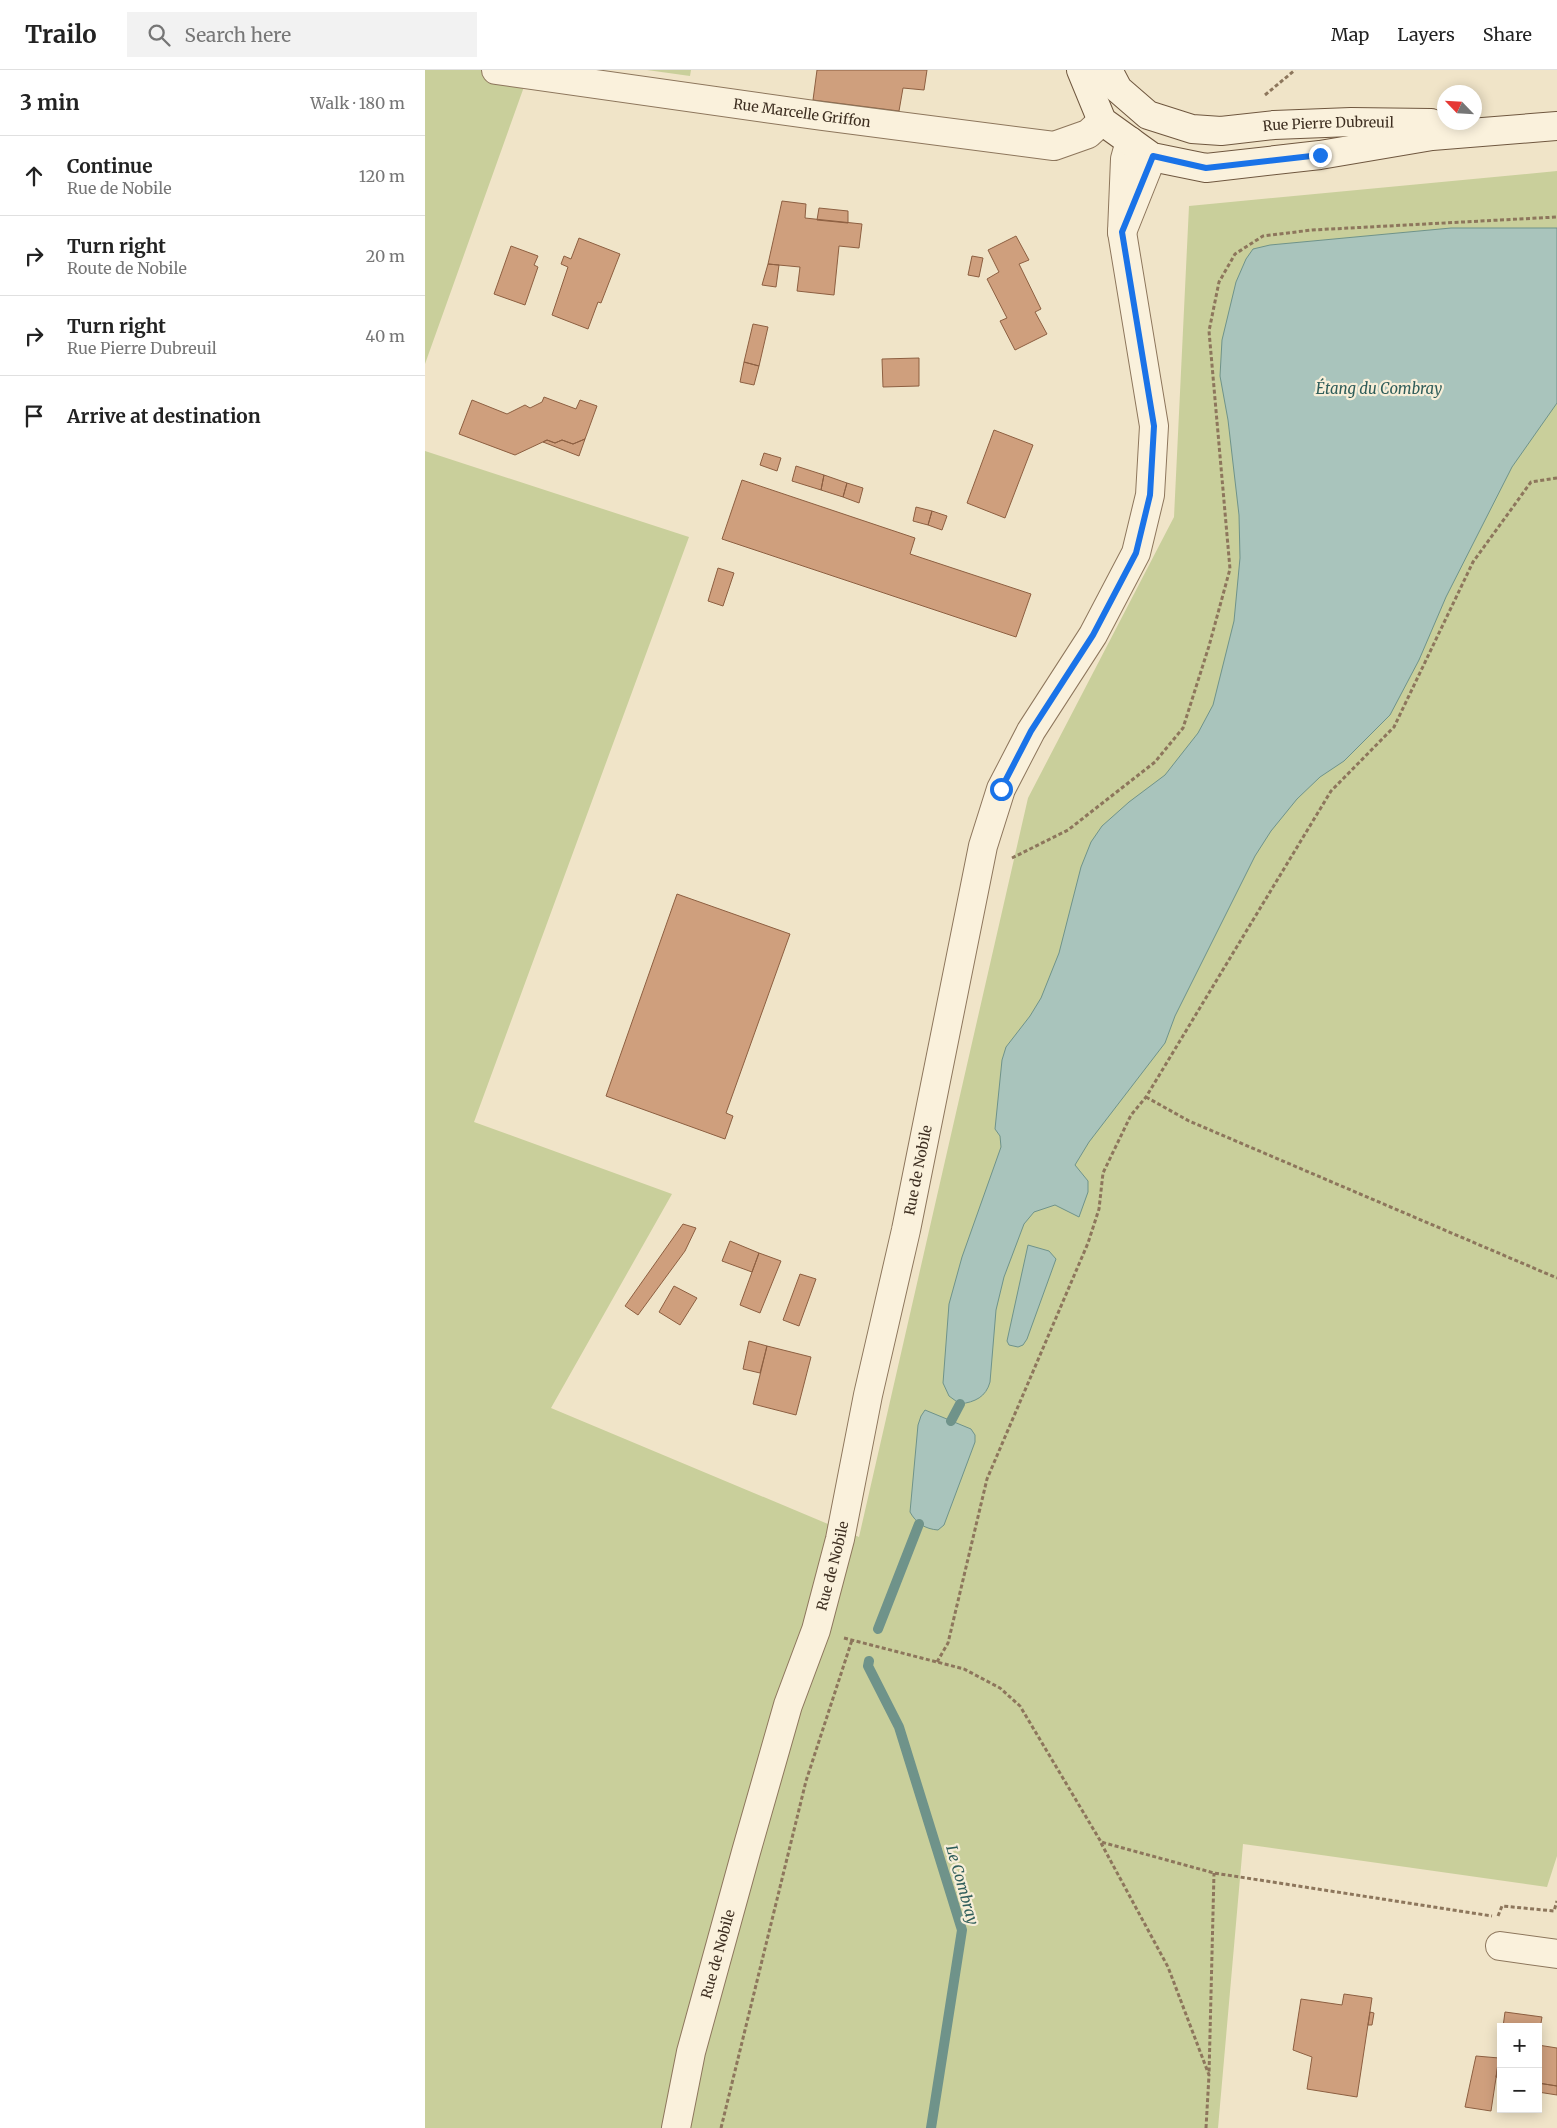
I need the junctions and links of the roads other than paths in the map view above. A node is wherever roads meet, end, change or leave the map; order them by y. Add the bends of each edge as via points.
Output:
1 (496, 70) edge
2 (1081, 70) edge
3 (1111, 98) edge
4 (1557, 126) edge
5 (1510, 128) junction
6 (1142, 136) junction
7 (1507, 1946) road end
8 (1557, 1954) edge
9 (676, 2128) edge

1 - 3 street, Rue Marcelle Griffon via 1054,146 1087,134
2 - 3 street
3 - 6 street
3 - 6 street
4 - 5 street, Rue Pierre Dubreuil
5 - 6 street, Rue Pierre Dubreuil via 1432,123 1322,123 1221,132 1192,129
5 - 6 street, Rue Pierre Dubreuil via 1206,168
6 - 9 street, Rue de Nobile via 1122,232 1154,426 1150,495 1136,553 1093,635 1031,731 1001,789 983,846 840,1539 816,1630 788,1706 743,1862 691,2052
7 - 8 street

